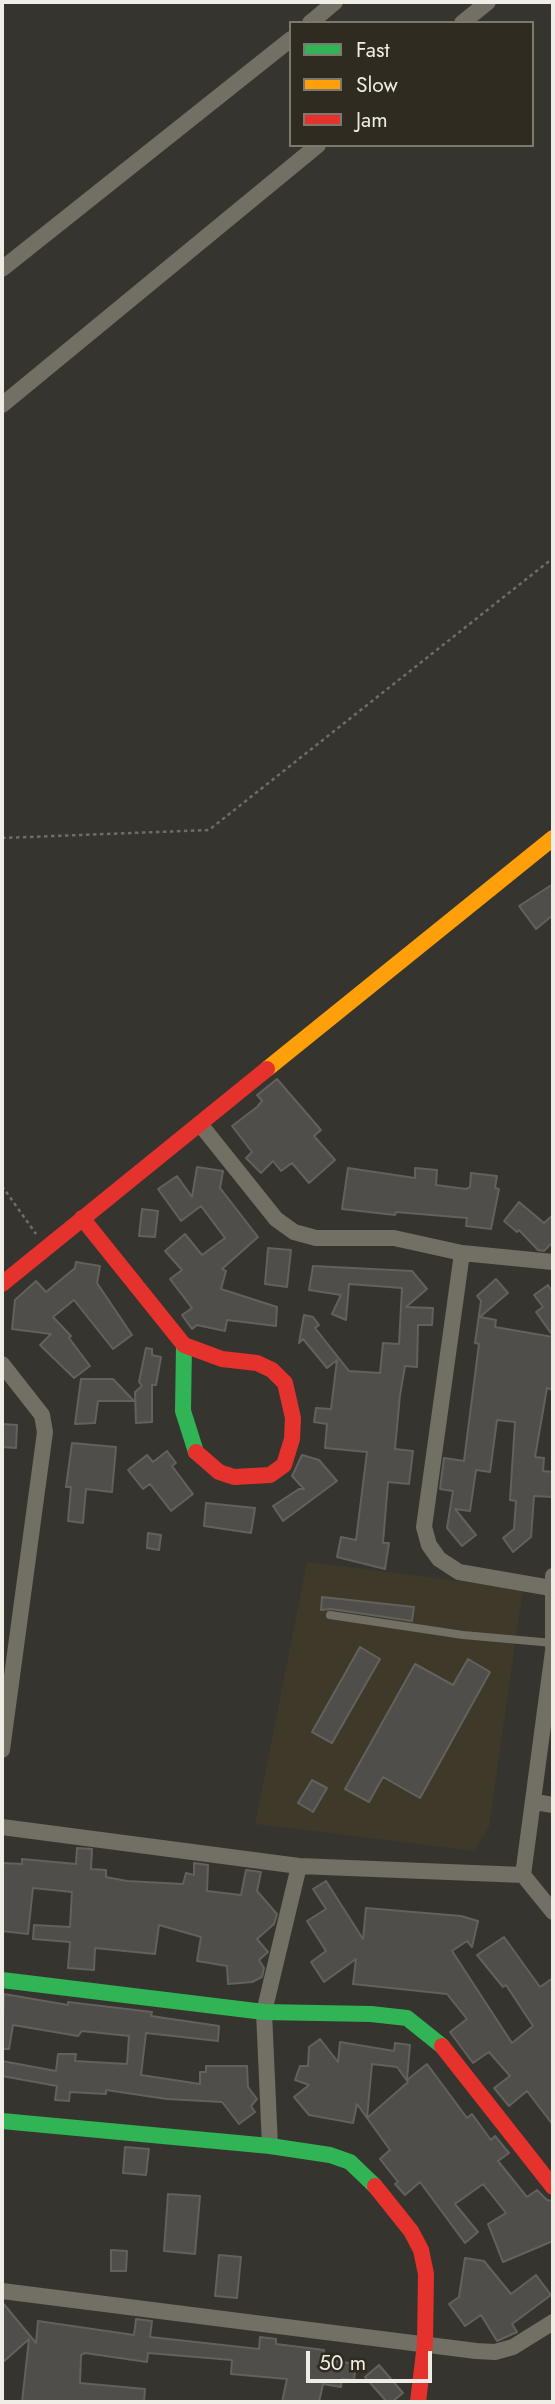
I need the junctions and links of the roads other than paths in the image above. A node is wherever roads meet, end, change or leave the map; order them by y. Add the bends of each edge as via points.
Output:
1 (335, 2) edge
2 (488, 2) edge
3 (312, 21) edge
4 (464, 21) edge
5 (289, 40) edge
6 (316, 147) edge
7 (2, 269) edge
8 (2, 405) edge
9 (553, 838) edge
10 (200, 1124) junction
11 (82, 1218) junction
12 (462, 1253) junction
13 (553, 1262) edge
14 (2, 1284) edge
15 (184, 1345) junction
16 (2, 1364) edge
17 (552, 1582) edge
18 (330, 1615) dead end
19 (553, 1647) edge
20 (2, 1750) edge
21 (535, 1802) junction
22 (553, 1805) edge
23 (2, 1827) edge
24 (299, 1866) junction
25 (523, 1875) junction
26 (553, 1912) edge
27 (2, 1980) edge
28 (264, 2012) junction
29 (2, 2121) edge
30 (270, 2146) junction
31 (553, 2187) edge
32 (2, 2291) edge
33 (553, 2322) edge
34 (425, 2344) junction
35 (418, 2402) edge

1 - 3 street
2 - 4 street
5 - 7 street
6 - 8 street
9 - 10 street
10 - 11 street
10 - 12 street via 276,1219 294,1232 316,1238 394,1238
11 - 14 street
11 - 15 street
12 - 13 street
12 - 17 street via 424,1527 439,1559 459,1572
15 - 15 street via 183,1411 198,1457 234,1477 270,1475 284,1465 293,1418 285,1383 257,1363 222,1359
16 - 20 street via 37,1407 45,1432
17 - 19 street
18 - 19 lane
19 - 21 street
21 - 22 street
21 - 25 street
23 - 24 street
24 - 25 street
24 - 28 street
25 - 26 street
27 - 28 street
28 - 30 street
28 - 31 street via 407,2018 437,2040
29 - 30 street
30 - 34 street via 351,2162 411,2231 426,2274
32 - 34 street
33 - 34 street via 513,2347 495,2352
34 - 35 street

